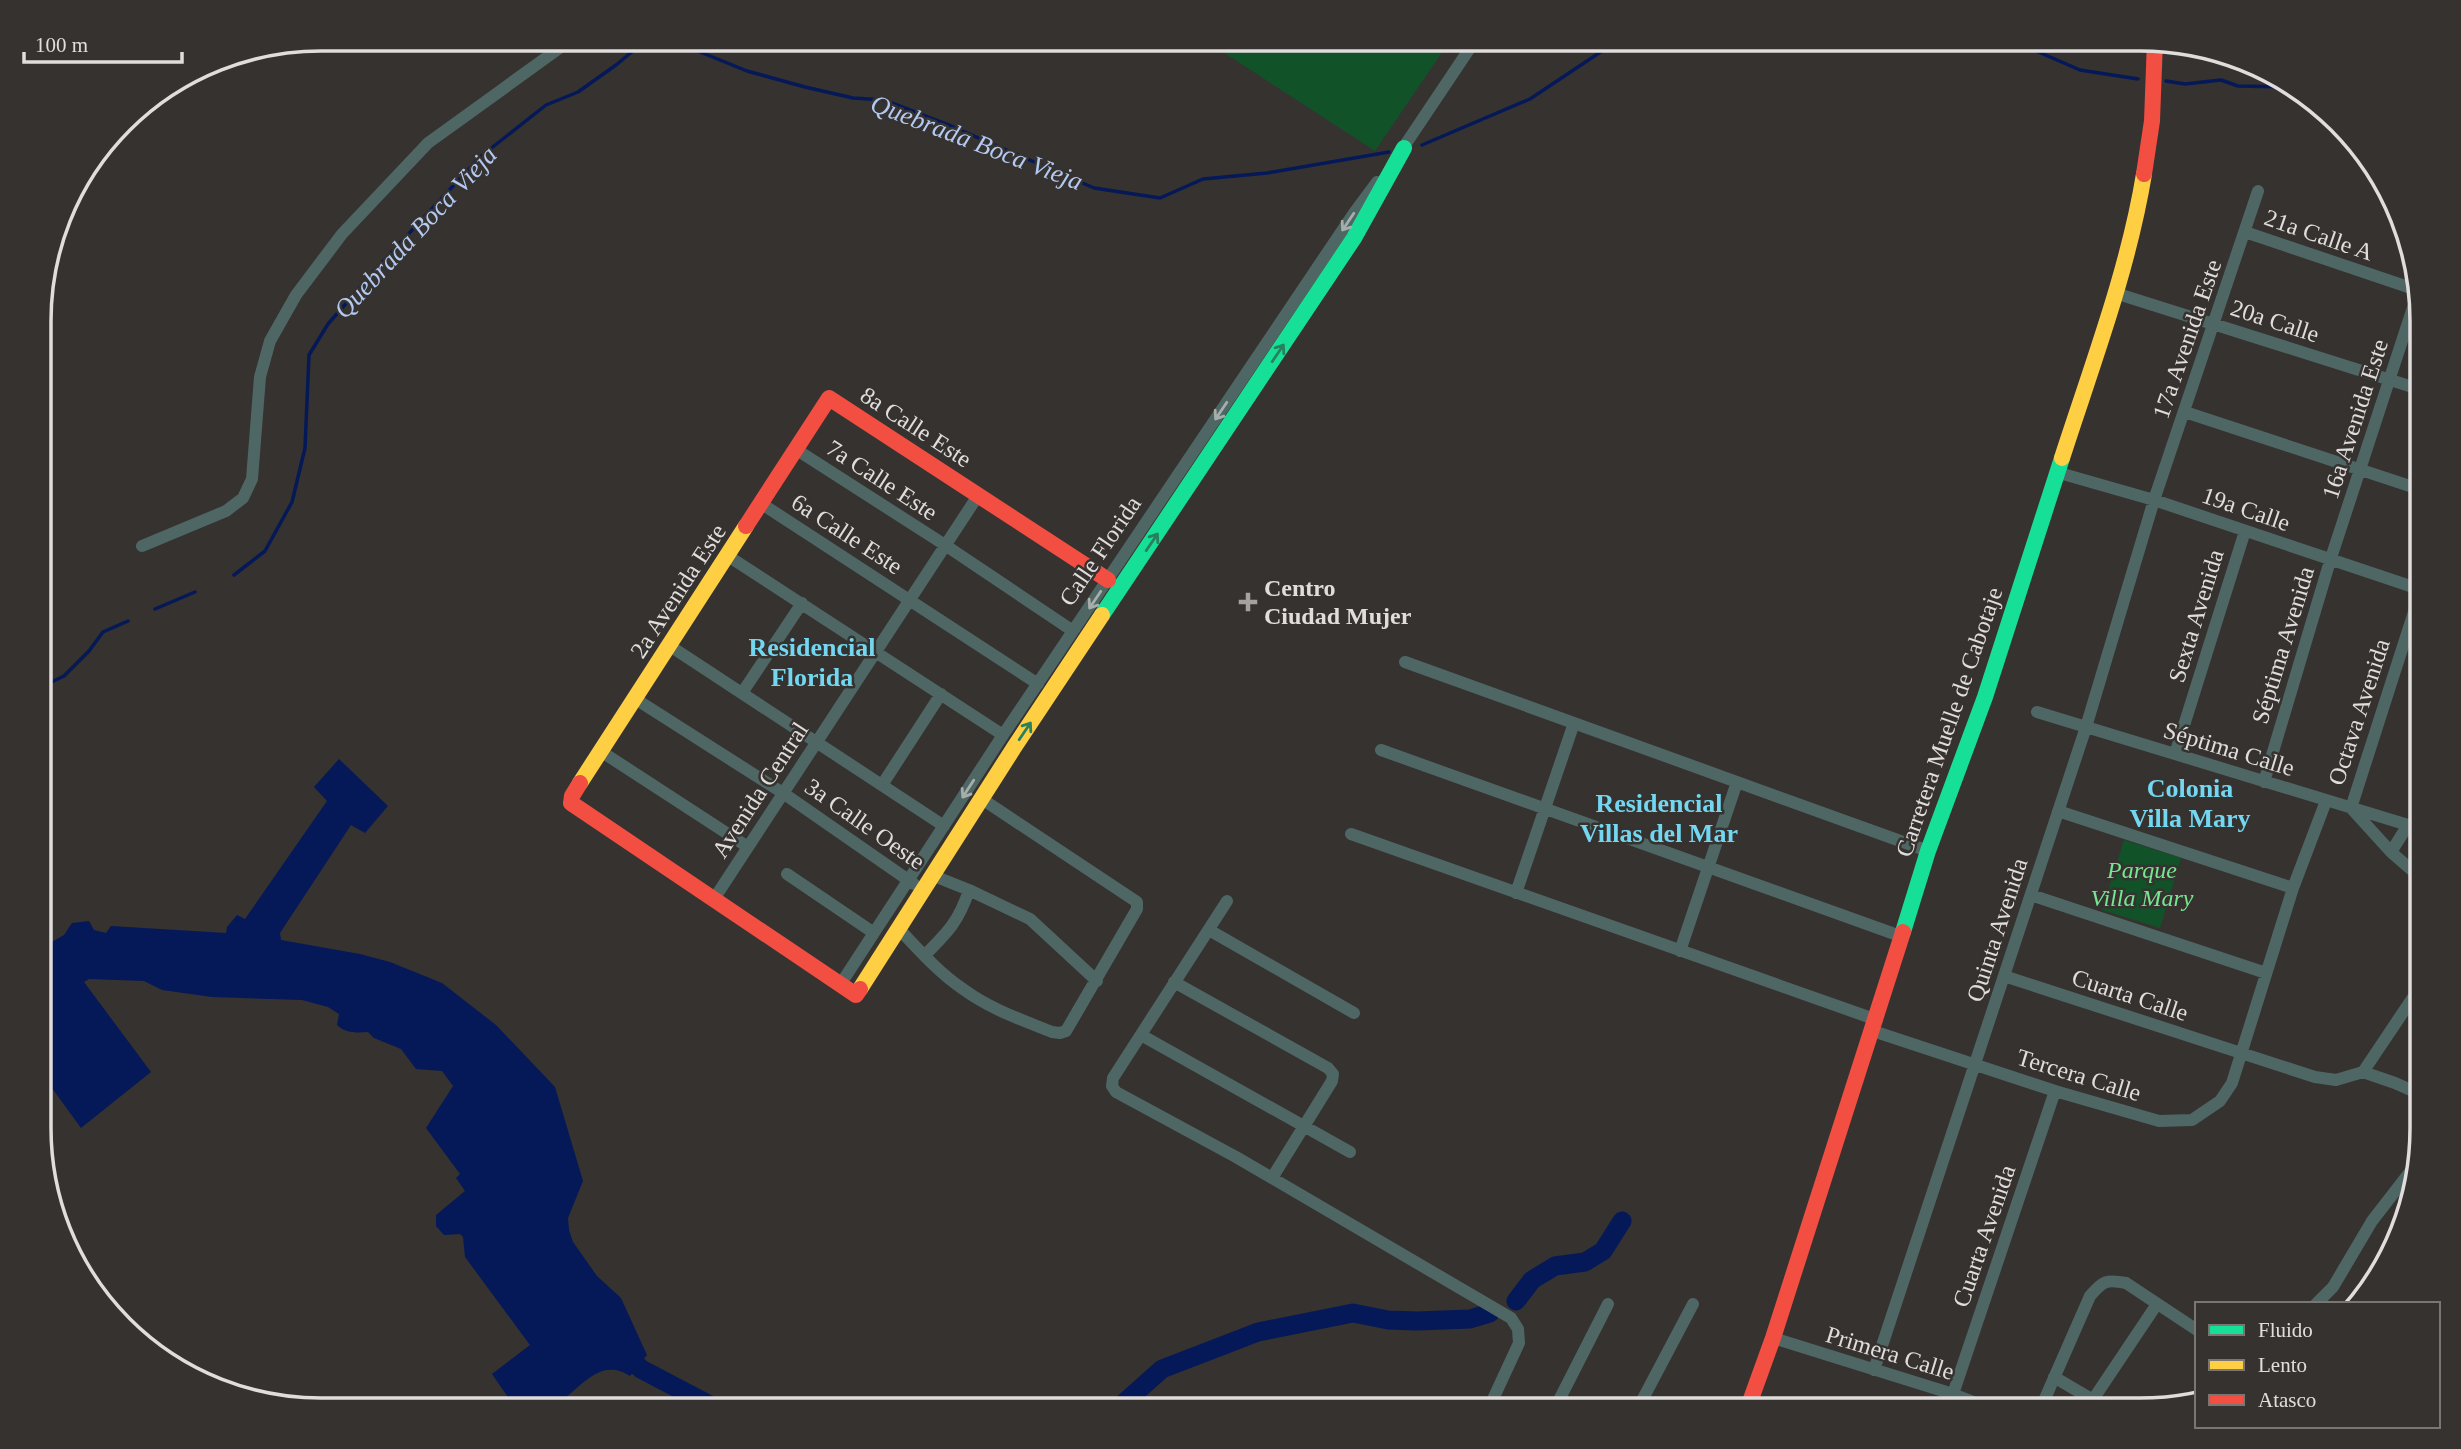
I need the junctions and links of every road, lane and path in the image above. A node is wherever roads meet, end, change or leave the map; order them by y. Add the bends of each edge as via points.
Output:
1 (554, 51) edge
2 (1467, 51) edge
3 (2154, 51) edge
4 (1404, 148) junction
5 (2258, 191) dead end
6 (2245, 232) junction
7 (2408, 287) edge
8 (2115, 293) junction
9 (2410, 319) edge
10 (2213, 323) junction
11 (2390, 380) junction
12 (2410, 386) edge
13 (829, 398) joint
14 (2185, 412) junction
15 (797, 450) junction
16 (2362, 470) junction
17 (2056, 472) junction
18 (2410, 486) edge
19 (979, 494) junction
20 (2154, 500) junction
21 (762, 504) junction
22 (2245, 531) junction
23 (945, 545) junction
24 (142, 546) dead end
25 (728, 556) junction
26 (2330, 561) junction
27 (1108, 580) junction
28 (2410, 586) edge
29 (910, 599) junction
30 (802, 603) junction
31 (2410, 624) edge
32 (1073, 631) junction
33 (670, 646) junction
34 (876, 652) junction
35 (1405, 662) dead end
36 (1038, 684) junction
37 (742, 693) junction
38 (941, 694) junction
39 (635, 698) junction
40 (2037, 712) dead end
41 (1574, 723) junction
42 (2086, 727) junction
43 (1003, 735) junction
44 (817, 741) junction
45 (1381, 750) dead end
46 (602, 752) junction
47 (2175, 754) junction
48 (1737, 782) junction
49 (2264, 782) junction
50 (882, 785) junction
51 (783, 793) junction
52 (982, 799) junction
53 (2326, 800) junction
54 (2351, 808) junction
55 (1546, 809) junction
56 (2059, 811) junction
57 (2408, 825) joint
58 (944, 826) junction
59 (1350, 835) dead end
60 (748, 848) junction
61 (1928, 851) junction
62 (2391, 852) junction
63 (1709, 868) junction
64 (2410, 869) edge
65 (787, 874) dead end
66 (934, 876) junction
67 (909, 880) junction
68 (2293, 888) junction
69 (923, 890) junction
70 (969, 890) junction
71 (1516, 893) junction
72 (2031, 895) junction
73 (714, 899) junction
74 (1227, 901) dead end
75 (899, 929) junction
76 (1209, 930) junction
77 (874, 933) junction
78 (1903, 937) junction
79 (1680, 951) junction
80 (925, 956) junction
81 (2266, 973) junction
82 (2004, 976) junction
83 (1097, 981) junction
84 (1174, 982) junction
85 (840, 985) junction
86 (2410, 1002) edge
87 (1354, 1013) dead end
88 (1875, 1026) junction
89 (1141, 1035) junction
90 (2242, 1053) junction
91 (1975, 1065) junction
92 (2363, 1072) junction
93 (2410, 1090) edge
94 (2055, 1091) junction
95 (1303, 1126) junction
96 (1350, 1152) dead end
97 (1272, 1178) junction
98 (2406, 1178) edge
99 (2318, 1302) edge
100 (1608, 1304) dead end
101 (1693, 1304) dead end
102 (2157, 1304) junction
103 (2195, 1328) edge
104 (1773, 1338) junction
105 (1874, 1370) junction
106 (2054, 1377) junction
107 (1953, 1394) junction
108 (1494, 1398) edge
109 (1560, 1398) edge
110 (1643, 1398) edge
111 (1751, 1398) edge
112 (1963, 1398) edge
113 (2045, 1398) edge
114 (2080, 1398) edge
115 (2094, 1398) edge

1 - 24 street via 428,143 342,234 296,295 270,341 260,377 252,479 243,498 226,512
2 - 4 street, Calle Florida
3 - 8 street, Carretera Muelle de Cabotaje via 2150,134 2140,197
4 -> 27 street, Calle Florida via 1354,213
52 -> 4 street, Calle Florida via 1354,238
5 - 6 street, 17a Avenida Este
6 - 7 street, 21a Calle A
6 - 10 street, 17a Avenida Este
8 - 10 street, 20a Calle
8 - 17 street, Carretera Muelle de Cabotaje
9 - 11 street, 16a Avenida Este
10 - 11 street, 20a Calle
10 - 14 street, 17a Avenida Este
11 - 12 street, 20a Calle
11 - 16 street, 16a Avenida Este
13 - 15 street, 2a Avenida Este
13 - 19 street, 8a Calle Este
14 - 16 street
14 - 20 street, 17a Avenida Este
15 - 21 street, 2a Avenida Este
15 - 23 street, 7a Calle Este
16 - 18 street
16 - 26 street, 16a Avenida Este
17 - 20 street, 19a Calle
17 - 61 street, Carretera Muelle de Cabotaje via 1985,697
19 - 23 street, Avenida Central
19 - 27 street, 8a Calle Este
20 - 22 street, 19a Calle
20 - 42 street, Quinta Avenida
21 - 25 street, 2a Avenida Este
21 - 29 street, 6a Calle Este
22 - 26 street, 19a Calle
22 - 47 street, Sexta Avenida
23 - 29 street, Avenida Central
23 - 32 street, 7a Calle Este
25 - 30 street
25 - 33 street, 2a Avenida Este
26 - 28 street, 19a Calle
26 - 49 street, Séptima Avenida
27 -> 32 street, Calle Florida
29 - 34 street, Avenida Central
29 - 36 street, 6a Calle Este
30 - 34 street
30 - 37 street
31 - 54 street, Octava Avenida
32 - 36 street, Calle Florida
33 - 37 street
33 - 39 street, 2a Avenida Este
34 - 38 street
34 - 44 street, Avenida Central
35 - 41 street
36 - 43 street, Calle Florida
37 - 44 street
38 - 43 street
38 - 50 street
39 - 46 street, 2a Avenida Este
39 - 51 street, 3a Calle Oeste
40 - 42 street, Séptima Calle
41 - 48 street
41 - 55 street
42 - 47 street, Séptima Calle
42 - 56 street, Quinta Avenida
43 -> 58 street, Calle Florida
44 - 50 street
44 - 51 street, Avenida Central
45 - 55 street
46 - 60 street
46 - 73 street, 2a Avenida Este via 570,803
47 - 49 street, Séptima Calle
48 - 61 street
48 - 63 street
49 - 53 street, Séptima Calle
50 - 58 street
51 - 60 street, Avenida Central
51 - 67 street, 3a Calle Oeste
52 - 66 street, Calle Florida
52 - 83 street via 1137,902
53 - 54 street, Séptima Calle
53 - 68 street, Tercera Calle
54 - 57 street, Séptima Calle
54 - 62 street
55 - 63 street
55 - 71 street
56 - 68 street
56 - 72 street, Quinta Avenida
57 - 62 street
58 - 67 street, Calle Florida
59 - 71 street, Tercera Calle
60 - 73 street, Avenida Central
61 - 78 street, Carretera Muelle de Cabotaje
62 - 64 street
63 - 78 street
63 - 79 street
65 - 77 street
66 - 69 street, Calle Florida
66 - 70 street
67 - 69 street, 3a Calle Oeste
67 - 77 street, Calle Florida
68 - 81 street, Tercera Calle
69 - 75 street, Calle Florida
70 - 80 street via 962,913
70 - 83 street via 1030,919
71 - 79 street, Tercera Calle
72 - 81 street
72 - 82 street, Quinta Avenida
73 - 85 street
74 - 76 street
75 - 80 street
75 - 85 street, Calle Florida via 856,995
76 - 84 street
76 - 87 street
77 - 85 street, Calle Florida
78 - 88 street, Carretera Muelle de Cabotaje
79 - 88 street, Tercera Calle
80 - 83 street via 965,991 1006,1014 1060,1034
81 - 90 street, Tercera Calle
82 - 90 street, Cuarta Calle
82 - 91 street, Quinta Avenida
84 - 89 street
84 - 95 street via 1328,1068 1332,1082
86 - 92 street
88 - 91 street, Tercera Calle
88 - 104 street, Carretera Muelle de Cabotaje
89 - 95 street
89 - 97 street via 1113,1078 1116,1093
90 - 92 street, Cuarta Calle via 2315,1077 2336,1080
90 - 94 street, Tercera Calle via 2220,1101 2192,1119 2159,1121
91 - 94 street, Tercera Calle
91 - 105 street, Quinta Avenida
92 - 93 street
94 - 107 street, Cuarta Avenida
95 - 96 street
95 - 97 street
97 - 108 street via 1511,1318 1519,1343
98 - 99 street via 2372,1221 2333,1287
100 - 109 street
101 - 110 street
102 - 103 street
102 - 106 street via 2126,1283 2103,1282 2090,1296
102 - 115 street
104 - 105 street, Primera Calle
104 - 111 street, Carretera Muelle de Cabotaje
105 - 107 street, Primera Calle
106 - 113 street
106 - 114 street
107 - 112 street, Primera Calle

